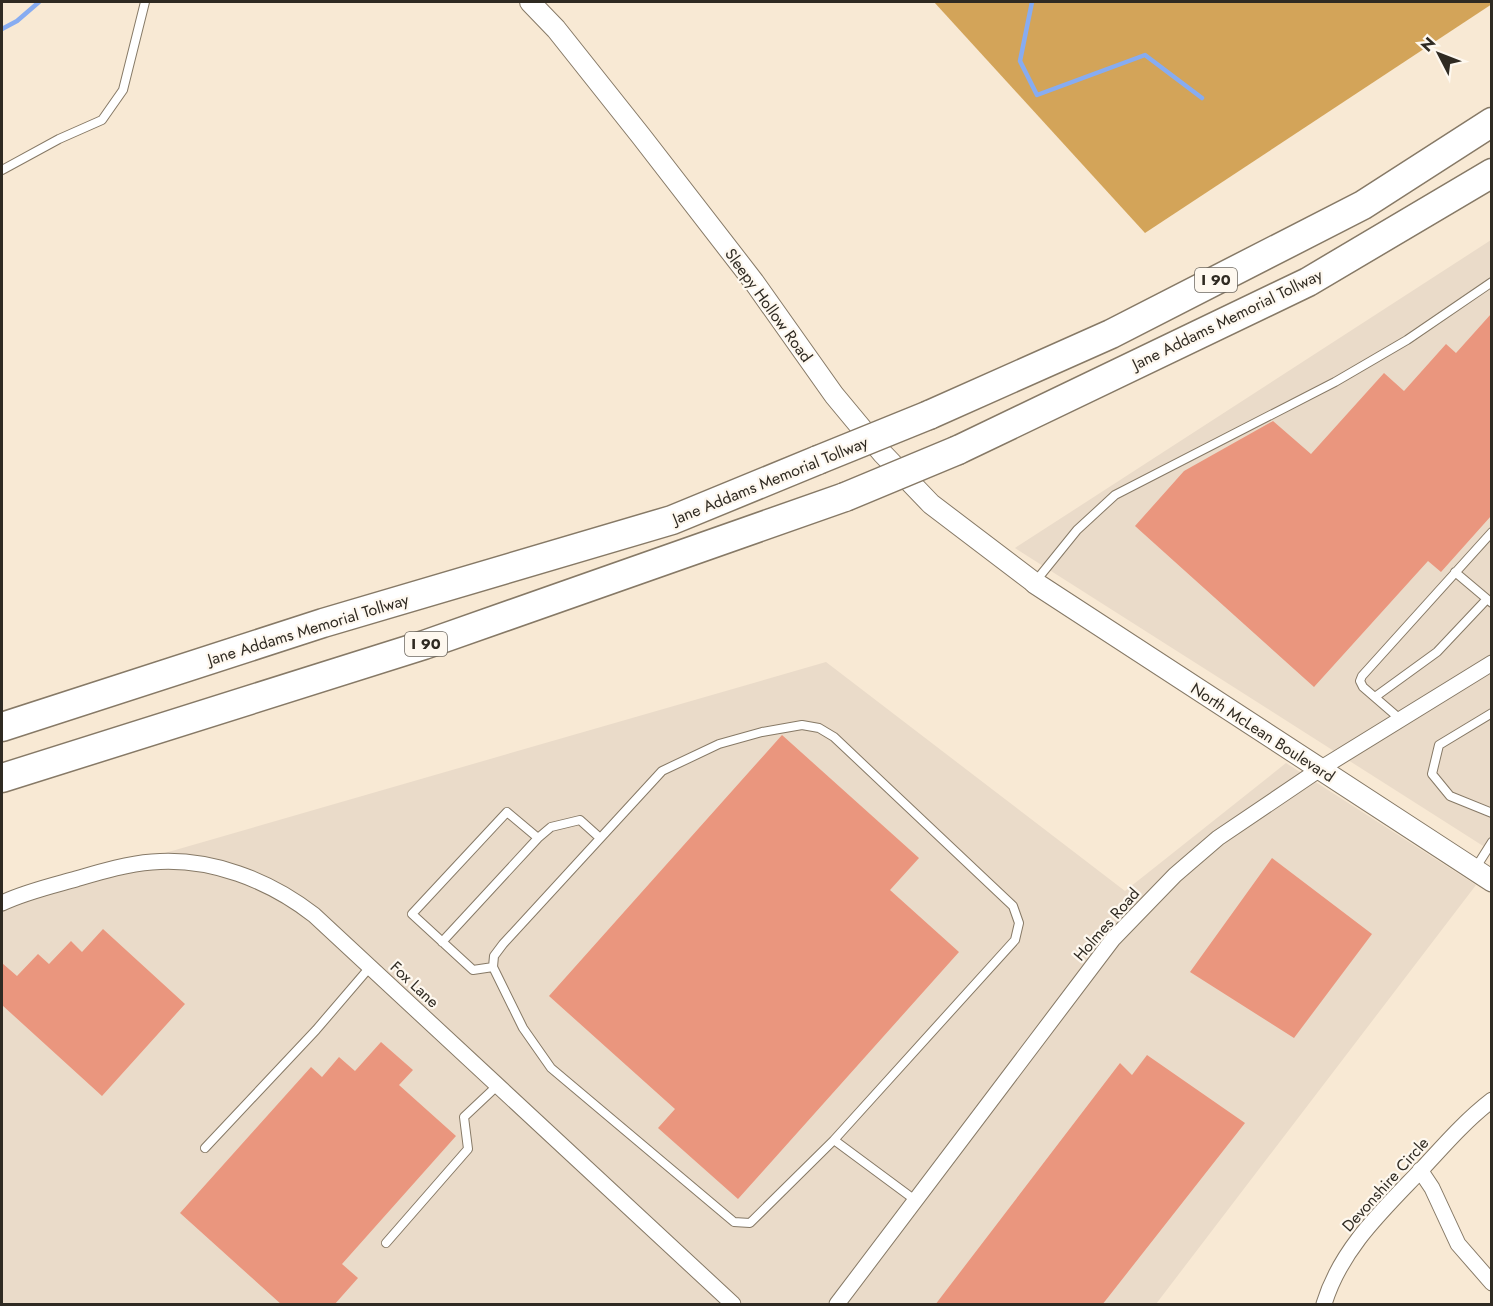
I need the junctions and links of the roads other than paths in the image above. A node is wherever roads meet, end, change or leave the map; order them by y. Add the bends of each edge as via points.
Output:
1 (145, 2) edge
2 (530, 2) edge
3 (1491, 110) edge
4 (1491, 122) edge
5 (2, 170) edge
6 (1491, 173) edge
7 (1410, 175) junction
8 (1491, 282) edge
9 (1491, 532) edge
10 (1488, 542) edge
11 (1455, 572) junction
12 (1035, 583) junction
13 (1489, 601) edge
14 (1491, 663) edge
15 (1375, 697) junction
16 (1491, 713) edge
17 (1400, 719) junction
18 (2, 727) edge
19 (1320, 769) junction
20 (2, 778) edge
21 (1491, 813) edge
22 (538, 838) junction
23 (600, 838) junction
24 (1491, 842) edge
25 (1483, 876) edge
26 (2, 903) edge
27 (442, 942) junction
28 (370, 967) junction
29 (493, 967) junction
30 (498, 1086) junction
31 (1491, 1100) edge
32 (834, 1140) junction
33 (205, 1148) dead end
34 (1420, 1170) junction
35 (915, 1200) junction
36 (386, 1243) dead end
37 (1491, 1283) edge
38 (733, 1305) edge
39 (837, 1305) edge
40 (1324, 1305) edge

1 - 5 lane via 123,90 102,120
2 - 12 street, Sleepy Hollow Road via 641,136 754,282 834,395 883,454 931,504
3 - 7 highway
4 - 7 highway, Jane Addams Memorial Tollway / I 90
6 - 20 highway, Jane Addams Memorial Tollway / I 90, bridge via 1308,282 957,450 845,497 424,645
7 - 18 highway, Jane Addams Memorial Tollway / I 90, bridge via 1364,205 1111,334 928,415 672,520 323,622
8 - 12 lane via 1407,340 1335,382 1115,495 1077,530
9 - 10 lane
10 - 11 lane
11 - 13 lane
11 - 15 lane via 1362,676 1363,687
12 - 19 main road, North McLean Boulevard
13 - 15 lane via 1437,652
14 - 17 street, Holmes Road
15 - 17 lane
16 - 21 lane via 1439,745 1432,774 1450,796
17 - 19 street, Holmes Road
19 - 25 main road, North McLean Boulevard
19 - 35 street, Holmes Road via 1218,838 1175,875 1113,939
22 - 23 lane via 551,827 579,820
22 - 27 lane
22 - 27 lane via 507,812 412,914
23 - 29 lane via 503,944 494,956
23 - 32 lane via 662,771 687,757 762,732 802,725 819,728 834,737 1013,906 1019,923 1015,940
24 - 25 lane
26 - 28 street, Fox Lane via 131,865 171,862 218,868 260,881 298,903
27 - 29 lane via 473,970
28 - 30 street, Fox Lane
28 - 33 lane
29 - 32 lane via 523,1028 551,1068 734,1222 750,1223
30 - 36 lane via 464,1117 468,1149
30 - 38 street, Fox Lane
31 - 34 street, Devonshire Circle
32 - 35 lane
34 - 37 street via 1458,1244
34 - 40 street, Devonshire Circle via 1368,1225 1339,1269
35 - 39 street, Holmes Road

